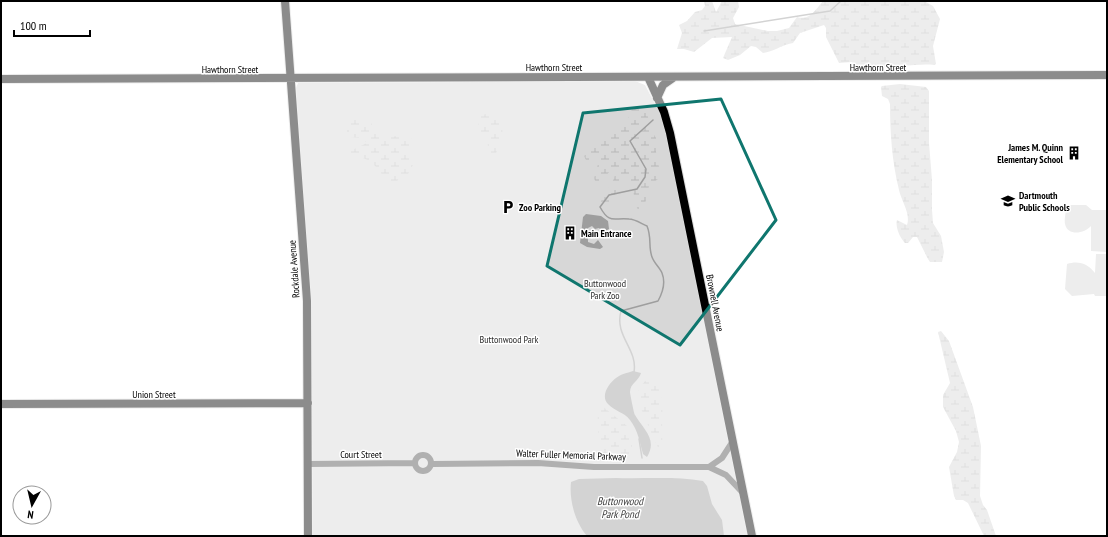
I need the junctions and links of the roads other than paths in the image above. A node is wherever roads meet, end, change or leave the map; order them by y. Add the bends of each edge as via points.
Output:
1 (285, 1) edge
2 (1107, 75) edge
3 (648, 77) junction
4 (291, 78) junction
5 (673, 78) junction
6 (1, 79) edge
7 (657, 98) junction
8 (308, 403) junction
9 (1, 404) edge
10 (733, 441) junction
11 (414, 463) junction
12 (308, 464) junction
13 (432, 464) junction
14 (709, 467) junction
15 (743, 494) junction
16 (308, 536) edge
17 (752, 536) edge

1 - 4 main road, Rockdale Avenue
2 - 5 main road, Hawthorn Street
3 - 4 main road, Hawthorn Street
3 - 5 main road, Hawthorn Street
3 - 7 main road, Brownell Avenue
4 - 6 main road, Hawthorn Street
4 - 8 main road, Rockdale Avenue via 307,301
5 - 7 main road via 663,85
7 - 10 main road, Brownell Avenue via 670,133
8 - 9 main road, Union Street
8 - 12 main road, Rockdale Avenue
10 - 14 street via 722,458
10 - 15 main road, Brownell Avenue
11 - 12 street, Court Street
11 - 13 street via 417,470 422,472 428,470
11 - 13 street via 416,458 422,455 429,457
12 - 16 main road, Rockdale Avenue
13 - 14 street, Walter Fuller Memorial Parkway via 538,463 594,467
14 - 15 street, Walter Fuller Memorial Parkway via 726,475
15 - 17 main road, Brownell Avenue

